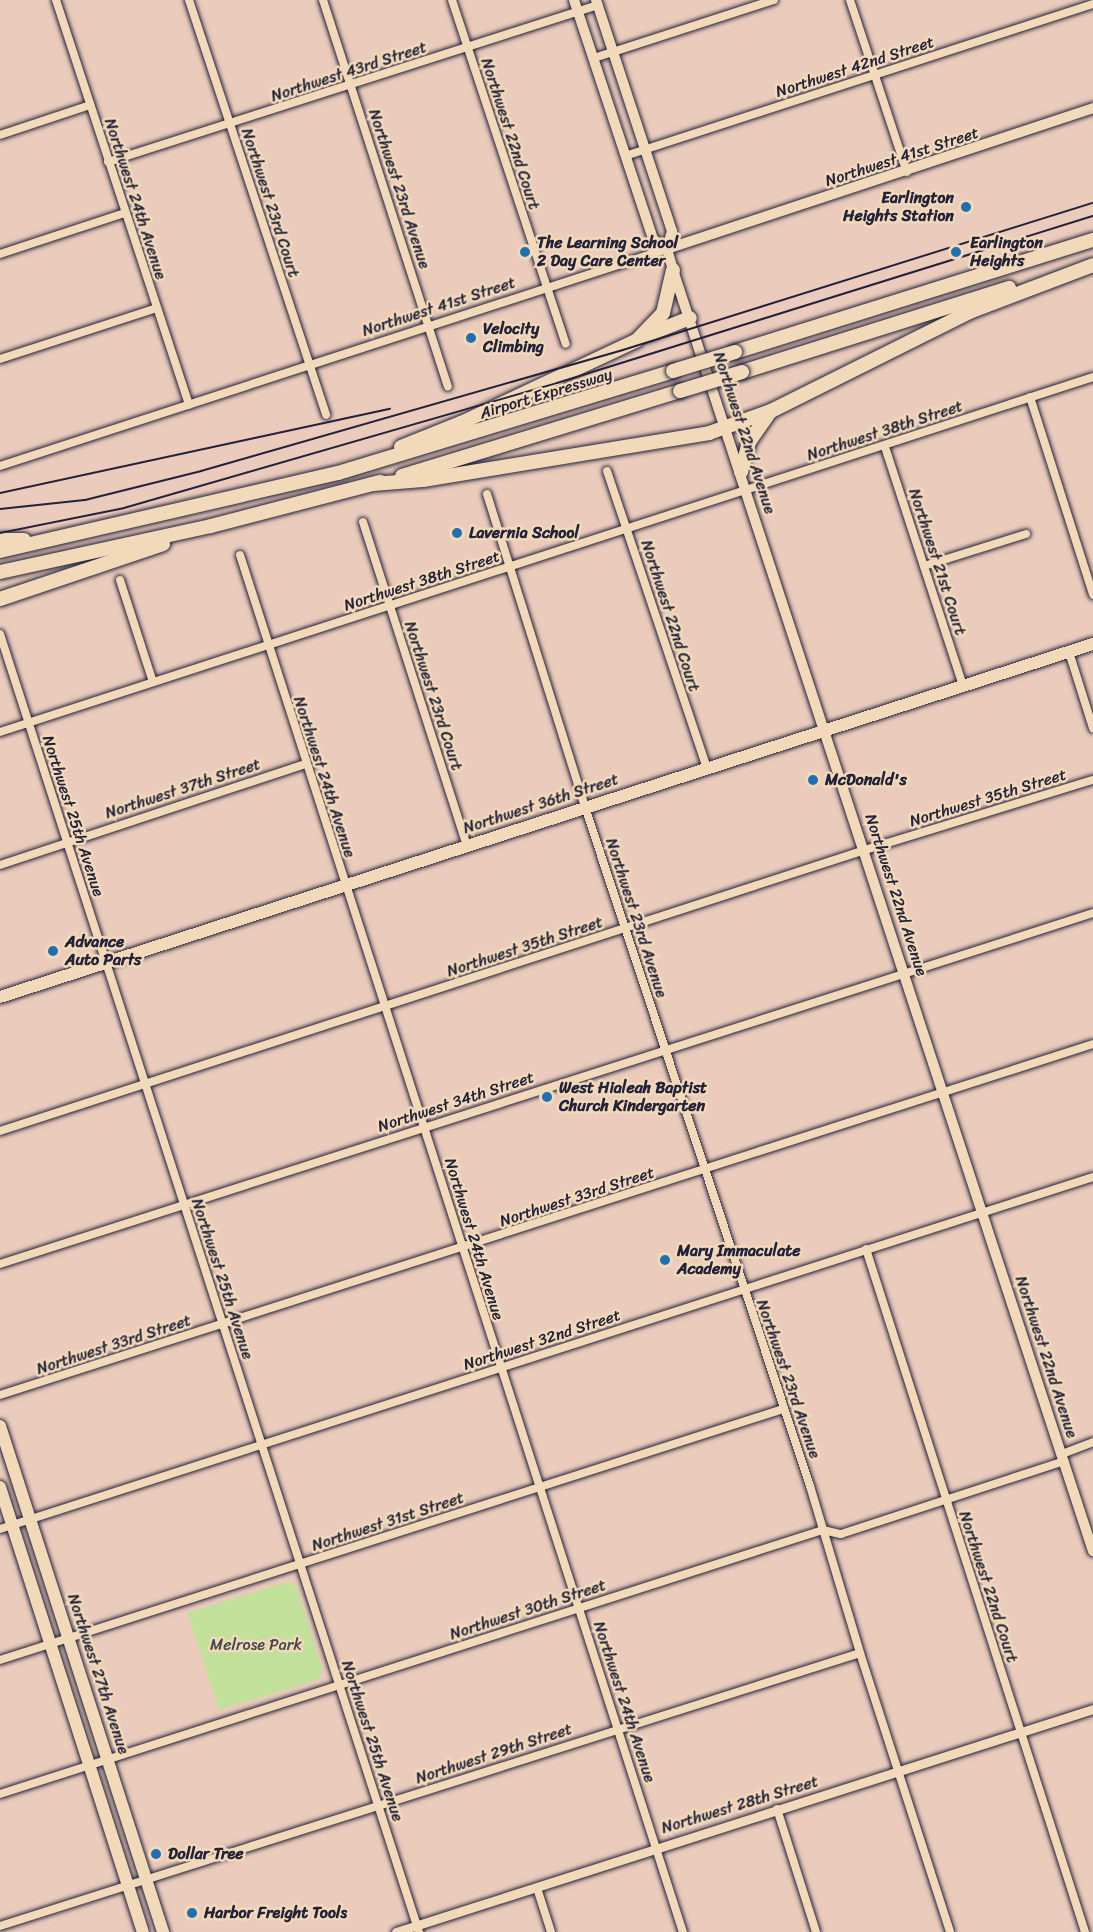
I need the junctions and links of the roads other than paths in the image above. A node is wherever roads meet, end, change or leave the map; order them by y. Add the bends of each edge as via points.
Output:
1 (56, 0) edge
2 (189, 0) edge
3 (323, 0) edge
4 (452, 0) edge
5 (574, 0) edge
6 (774, 0) edge
7 (850, 0) edge
8 (597, 3) edge
9 (1093, 4) edge
10 (578, 12) junction
11 (468, 48) junction
12 (613, 52) junction
13 (594, 58) junction
14 (874, 75) junction
15 (352, 87) junction
16 (90, 105) junction
17 (1093, 108) edge
18 (230, 124) junction
19 (0, 135) edge
20 (645, 150) junction
21 (625, 156) junction
22 (108, 162) junction
23 (906, 172) junction
24 (125, 213) junction
25 (1093, 240) edge
26 (667, 249) junction
27 (0, 254) edge
28 (1093, 264) edge
29 (674, 270) junction
30 (547, 288) junction
31 (157, 308) junction
32 (690, 318) junction
33 (429, 326) junction
34 (637, 340) junction
35 (566, 344) dead end
36 (0, 359) edge
37 (310, 366) junction
38 (1093, 377) edge
39 (447, 386) dead end
40 (1030, 398) junction
41 (189, 405) junction
42 (771, 411) junction
43 (326, 415) dead end
44 (727, 425) junction
45 (885, 447) junction
46 (0, 466) edge
47 (607, 471) dead end
48 (741, 472) junction
49 (338, 473) junction
50 (373, 484) junction
51 (747, 490) junction
52 (487, 494) dead end
53 (363, 522) dead end
54 (211, 526) junction
55 (626, 529) junction
56 (1026, 534) dead end
57 (53, 539) junction
58 (0, 540) edge
59 (0, 551) edge
60 (240, 555) dead end
61 (510, 566) junction
62 (924, 566) junction
63 (0, 572) edge
64 (120, 580) dead end
65 (1093, 595) edge
66 (0, 599) edge
67 (389, 606) junction
68 (0, 634) edge
69 (1093, 644) edge
70 (267, 646) junction
71 (1069, 652) junction
72 (153, 682) junction
73 (963, 685) junction
74 (28, 723) junction
75 (1093, 728) edge
76 (826, 730) junction
77 (0, 732) edge
78 (306, 764) junction
79 (707, 769) junction
80 (1093, 780) edge
81 (585, 807) junction
82 (68, 842) junction
83 (467, 845) junction
84 (865, 850) junction
85 (0, 865) edge
86 (345, 884) junction
87 (1093, 914) edge
88 (626, 928) junction
89 (106, 962) junction
90 (904, 971) junction
91 (0, 997) edge
92 (386, 1007) junction
93 (1093, 1044) edge
94 (665, 1049) junction
95 (145, 1084) junction
96 (944, 1091) junction
97 (425, 1126) junction
98 (0, 1131) edge
99 (704, 1171) junction
100 (1093, 1177) edge
101 (183, 1204) junction
102 (983, 1211) junction
103 (462, 1247) junction
104 (866, 1250) junction
105 (0, 1264) edge
106 (744, 1290) junction
107 (223, 1324) junction
108 (500, 1368) junction
109 (0, 1395) edge
110 (783, 1408) junction
111 (0, 1426) edge
112 (1093, 1442) edge
113 (262, 1444) junction
114 (1063, 1457) junction
115 (0, 1487) edge
116 (540, 1488) junction
117 (946, 1501) junction
118 (31, 1519) junction
119 (6, 1527) edge
120 (823, 1530) junction
121 (1093, 1551) edge
122 (300, 1564) junction
123 (579, 1608) junction
124 (69, 1638) junction
125 (51, 1644) junction
126 (860, 1653) junction
127 (0, 1660) edge
128 (339, 1684) junction
129 (1093, 1709) edge
130 (619, 1728) junction
131 (1020, 1732) junction
132 (108, 1759) junction
133 (90, 1765) junction
134 (900, 1771) junction
135 (0, 1794) edge
136 (379, 1805) junction
137 (777, 1809) junction
138 (656, 1847) junction
139 (146, 1879) junction
140 (128, 1884) junction
141 (537, 1888) junction
142 (0, 1926) edge
143 (418, 1929) edge
144 (143, 1932) edge
145 (163, 1932) edge
146 (396, 1932) edge
147 (551, 1932) edge
148 (683, 1932) edge
149 (816, 1932) edge
150 (950, 1932) edge
151 (1085, 1932) edge

1 - 16 street, Northwest 24th Avenue
2 - 18 street, Northwest 23rd Court
3 - 15 street, Northwest 23rd Avenue
4 - 11 street, Northwest 22nd Court
5 - 10 main road, Northwest 22nd Avenue
6 - 12 street
7 - 14 street
8 - 10 street, Northwest 43rd Street
8 - 12 main road, Northwest 22nd Avenue
9 - 14 street, Northwest 42nd Street
10 - 11 street, Northwest 43rd Street
10 - 13 main road, Northwest 22nd Avenue
11 - 15 street, Northwest 43rd Street
11 - 30 street, Northwest 22nd Court
12 - 13 street
12 - 20 main road, Northwest 22nd Avenue
13 - 21 main road, Northwest 22nd Avenue
14 - 20 street, Northwest 42nd Street
14 - 23 street
15 - 18 street, Northwest 43rd Street
15 - 33 street, Northwest 23rd Avenue
16 - 19 street
16 - 22 street, Northwest 24th Avenue
17 - 23 main road, Northwest 41st Street
18 - 22 street, Northwest 43rd Street
18 - 37 street, Northwest 23rd Court
20 - 21 street, Northwest 42nd Street
20 - 26 main road, Northwest 22nd Avenue via 672,231
21 - 26 main road, Northwest 22nd Avenue via 653,239
22 - 24 street, Northwest 24th Avenue
23 - 26 main road, Northwest 41st Street
24 - 27 street
24 - 31 street, Northwest 24th Avenue
25 - 49 highway, Airport Expressway, bridge
26 - 29 main road, Northwest 22nd Avenue
26 - 30 street, Northwest 41st Street
28 - 42 highway via 963,316
28 - 50 highway, bridge
29 - 32 main road, Northwest 22nd Avenue
29 - 34 highway via 663,313
30 - 33 street, Northwest 41st Street
30 - 35 street, Northwest 22nd Court
31 - 36 street
31 - 41 street, Northwest 24th Avenue
32 - 34 highway
32 - 44 main road, Northwest 22nd Avenue
33 - 37 street, Northwest 41st Street
33 - 39 street, Northwest 23rd Avenue
34 - 49 highway via 461,423
37 - 41 street, Northwest 41st Street
37 - 43 street, Northwest 23rd Court
38 - 40 street, Northwest 38th Street
40 - 45 street, Northwest 38th Street
40 - 65 street
41 - 46 street, Northwest 41st Street
42 - 44 highway
42 - 48 highway via 752,434
44 - 48 main road, Northwest 22nd Avenue
44 - 50 highway via 709,433 624,448 423,480
45 - 51 street, Northwest 38th Street
45 - 62 street, Northwest 21st Court
47 - 55 street, Northwest 22nd Court
48 - 51 main road, Northwest 22nd Avenue
49 - 57 highway, Airport Expressway
50 - 54 highway
51 - 55 street, Northwest 38th Street
51 - 76 main road, Northwest 22nd Avenue
52 - 61 street, Northwest 23rd Avenue
53 - 67 street, Northwest 23rd Court
54 - 63 highway
54 - 66 highway
55 - 61 street, Northwest 38th Street
55 - 79 street, Northwest 22nd Court
56 - 62 street
57 - 58 highway
57 - 59 highway, Airport Expressway
60 - 70 street, Northwest 24th Avenue
61 - 67 street, Northwest 38th Street
61 - 81 street, Northwest 23rd Avenue
62 - 73 street, Northwest 21st Court
64 - 72 street
67 - 70 street, Northwest 38th Street
67 - 83 street, Northwest 23rd Court
68 - 74 street, Northwest 25th Avenue
69 - 71 main road, Northwest 36th Street
70 - 72 street, Northwest 38th Street
70 - 78 street, Northwest 24th Avenue
71 - 73 main road, Northwest 36th Street
71 - 75 street
72 - 74 street, Northwest 38th Street
73 - 76 main road, Northwest 36th Street
74 - 77 street, Northwest 38th Street
74 - 82 street, Northwest 25th Avenue
76 - 79 main road, Northwest 36th Street
76 - 84 main road, Northwest 22nd Avenue
78 - 82 street, Northwest 37th Street
78 - 86 street, Northwest 24th Avenue
79 - 81 main road, Northwest 36th Street
80 - 84 street, Northwest 35th Street
81 - 83 main road, Northwest 36th Street
81 - 88 street, Northwest 23rd Avenue
82 - 85 street, Northwest 37th Street
82 - 89 street, Northwest 25th Avenue
83 - 86 main road, Northwest 36th Street
84 - 88 street, Northwest 35th Street
84 - 90 main road, Northwest 22nd Avenue
86 - 89 main road, Northwest 36th Street
86 - 92 street, Northwest 24th Avenue
87 - 90 street, Northwest 34th Street
88 - 92 street, Northwest 35th Street
88 - 94 street, Northwest 23rd Avenue
89 - 91 main road, Northwest 36th Street
89 - 95 street, Northwest 25th Avenue
90 - 94 street, Northwest 34th Street
90 - 96 main road, Northwest 22nd Avenue
92 - 95 street, Northwest 35th Street
92 - 97 street, Northwest 24th Avenue
93 - 96 street, Northwest 33rd Street
94 - 97 street, Northwest 34th Street
94 - 99 street, Northwest 23rd Avenue
95 - 98 street, Northwest 35th Street
95 - 101 street, Northwest 25th Avenue
96 - 99 street, Northwest 33rd Street
96 - 102 main road, Northwest 22nd Avenue
97 - 101 street, Northwest 34th Street
97 - 103 street, Northwest 24th Avenue
99 - 103 street, Northwest 33rd Street
99 - 106 street, Northwest 23rd Avenue
100 - 102 street, Northwest 32nd Street
101 - 105 street, Northwest 34th Street
101 - 107 street, Northwest 25th Avenue
102 - 104 street, Northwest 32nd Street
102 - 114 main road, Northwest 22nd Avenue
103 - 107 street, Northwest 33rd Street
103 - 108 street, Northwest 24th Avenue
104 - 106 street, Northwest 32nd Street
104 - 117 street, Northwest 22nd Court
106 - 108 street, Northwest 32nd Street
106 - 110 street, Northwest 23rd Avenue
107 - 109 street, Northwest 33rd Street
107 - 113 street, Northwest 25th Avenue
108 - 113 street, Northwest 32nd Street
108 - 116 street, Northwest 24th Avenue
110 - 116 street, Northwest 31st Street
110 - 120 street, Northwest 23rd Avenue
111 - 118 main road, Northwest 27th Avenue
112 - 114 street, Northwest 30th Street
113 - 118 street, Northwest 32nd Street
113 - 122 street, Northwest 25th Avenue
114 - 117 street, Northwest 30th Street
114 - 121 main road, Northwest 22nd Avenue
115 - 119 main road
116 - 122 street, Northwest 31st Street
116 - 123 street, Northwest 24th Avenue
117 - 120 street, Northwest 30th Street via 841,1534
117 - 131 street, Northwest 22nd Court
118 - 119 street, Northwest 32nd Street
118 - 124 main road, Northwest 27th Avenue
119 - 125 main road
120 - 123 street, Northwest 30th Street
120 - 126 street, Northwest 23rd Avenue
122 - 124 street, Northwest 31st Street
122 - 128 street, Northwest 25th Avenue
123 - 128 street, Northwest 30th Street
123 - 130 street, Northwest 24th Avenue
124 - 125 street, Northwest 31st Street
124 - 132 main road, Northwest 27th Avenue
125 - 127 street, Northwest 31st Street
125 - 133 main road
126 - 130 street, Northwest 29th Street
126 - 134 street, Northwest 23rd Avenue
128 - 132 street, Northwest 30th Street
128 - 136 street, Northwest 25th Avenue
129 - 131 street, Northwest 28th Street
130 - 136 street, Northwest 29th Street
130 - 138 street, Northwest 24th Avenue
131 - 134 street, Northwest 28th Street
131 - 151 street, Northwest 22nd Court
132 - 133 street, Northwest 30th Street
132 - 139 main road, Northwest 27th Avenue
133 - 135 street, Northwest 30th Street
133 - 140 main road
134 - 137 street, Northwest 28th Street
134 - 150 street, Northwest 23rd Avenue
136 - 139 street, Northwest 29th Street
136 - 143 street, Northwest 25th Avenue
137 - 138 street, Northwest 28th Street
137 - 149 street
138 - 141 street, Northwest 28th Street
138 - 148 street, Northwest 24th Avenue
139 - 140 street, Northwest 29th Street
139 - 145 main road, Northwest 27th Avenue
140 - 142 street, Northwest 29th Street
140 - 144 main road
141 - 143 street, Northwest 28th Street
141 - 147 street
143 - 146 street, Northwest 28th Street

